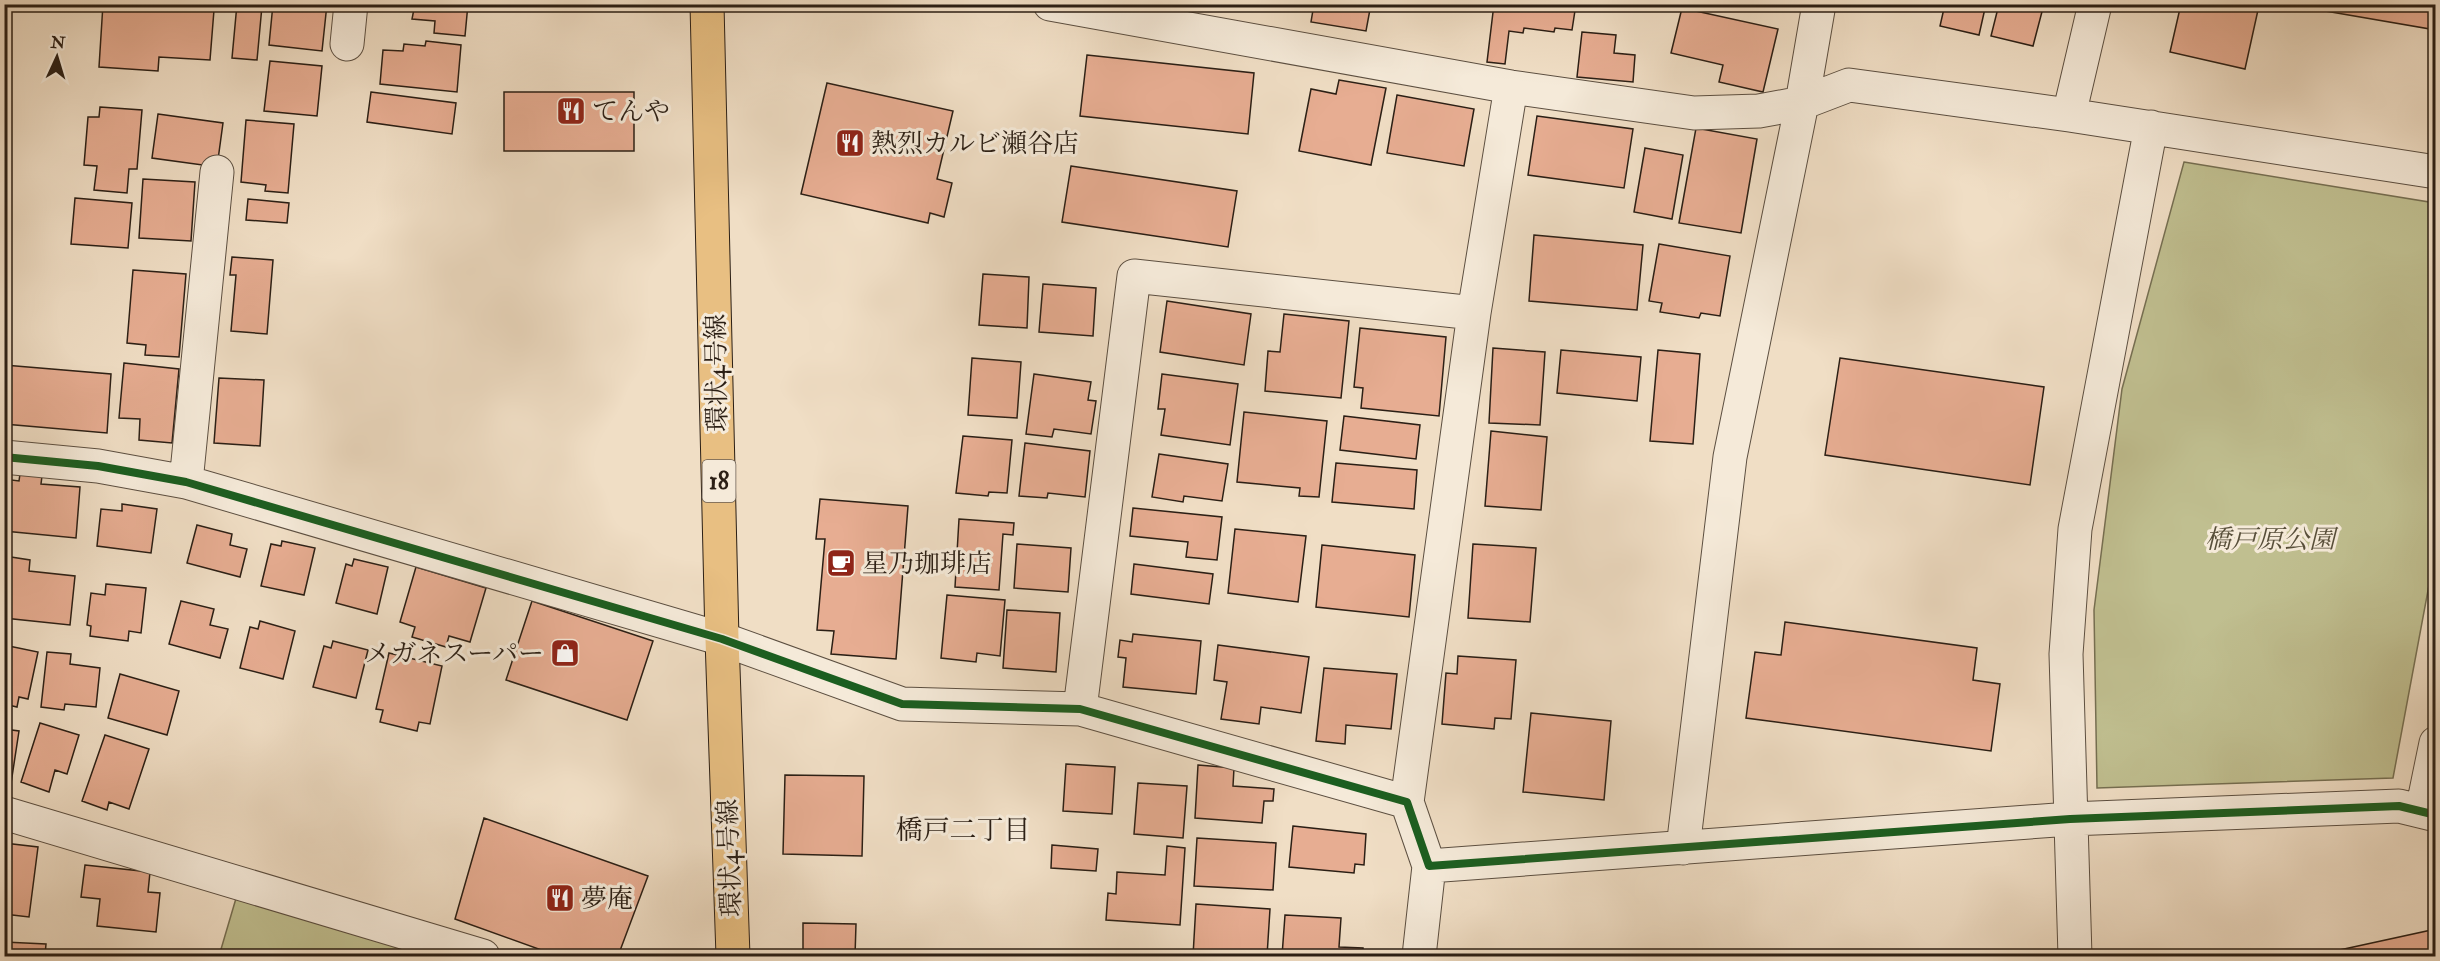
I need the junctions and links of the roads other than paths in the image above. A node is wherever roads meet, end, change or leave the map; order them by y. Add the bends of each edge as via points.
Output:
1 (351, 4) edge
2 (707, 4) edge
3 (1050, 4) edge
4 (1819, 4) edge
5 (2095, 4) edge
6 (347, 44) dead end
7 (1511, 87) junction
8 (1802, 103) junction
9 (2069, 115) junction
10 (2151, 127) junction
11 (217, 172) dead end
12 (2436, 172) edge
13 (1474, 313) junction
14 (4, 457) edge
15 (186, 482) junction
16 (722, 639) junction
17 (1080, 709) junction
18 (2436, 743) edge
19 (1407, 802) junction
20 (4, 813) edge
21 (2429, 813) edge
22 (2070, 819) junction
23 (1683, 848) junction
24 (1429, 866) junction
25 (483, 957) edge
26 (733, 957) edge
27 (1419, 957) edge
28 (2075, 957) edge

1 - 6 street
2 - 16 main road, 環状4号線 / 18
3 - 7 street
4 - 8 street
5 - 9 street
7 - 8 street via 1694,113 1759,111
7 - 13 street
8 - 9 street via 1849,85
8 - 23 street via 1730,457
9 - 10 street
10 - 12 street
10 - 22 street via 2075,530 2066,654
11 - 15 street
13 - 17 street via 1134,276
13 - 19 street
14 - 15 street via 98,466
15 - 16 street
16 - 17 street via 902,704
16 - 26 main road, 環状4号線 / 18
17 - 19 street
18 - 21 street
19 - 24 street
20 - 25 street
21 - 22 street via 2399,806
22 - 23 street
22 - 28 street
23 - 24 street
24 - 27 street

